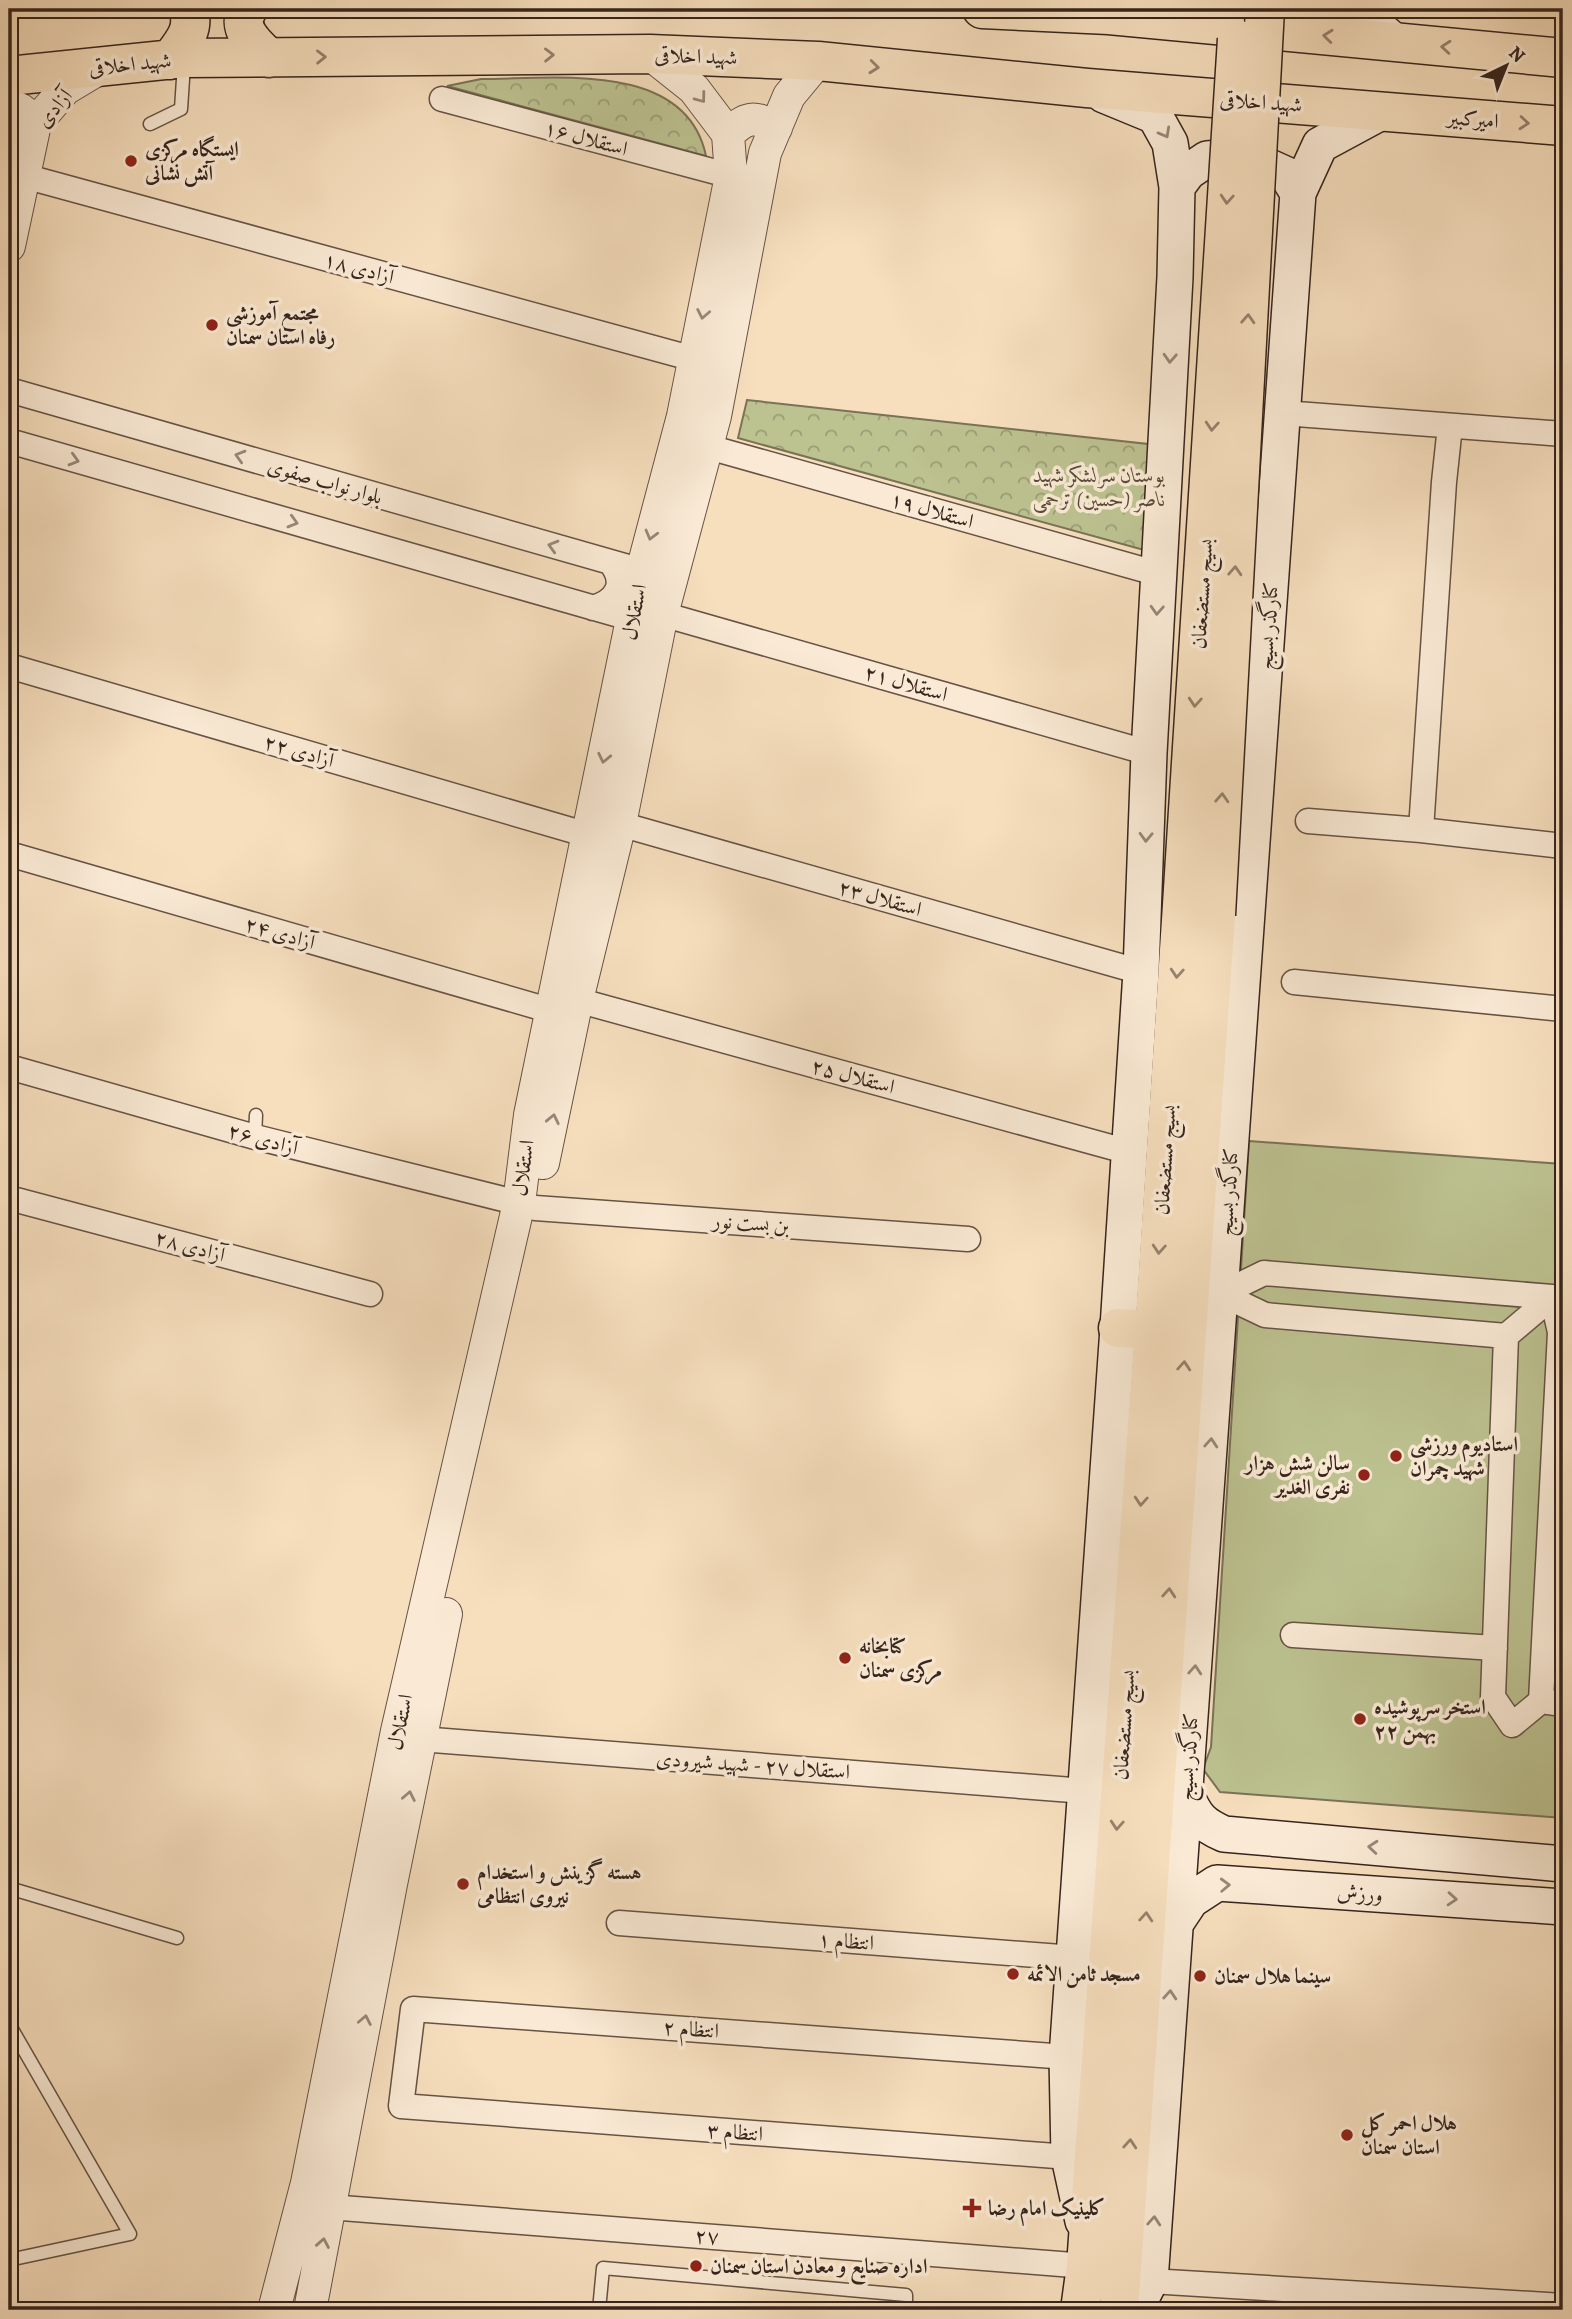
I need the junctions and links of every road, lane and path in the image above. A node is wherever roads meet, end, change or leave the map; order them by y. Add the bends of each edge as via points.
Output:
1 (188, 9) edge
2 (248, 9) edge
3 (982, 9) edge
4 (1239, 9) edge
5 (1265, 9) edge
6 (1357, 9) edge
7 (1113, 12) edge
8 (1396, 43) junction
9 (650, 54) junction
10 (269, 58) junction
11 (1563, 58) edge
12 (177, 59) junction
13 (818, 61) junction
14 (103, 67) junction
15 (9, 76) edge
16 (1087, 88) junction
17 (442, 99) dead end
18 (9, 106) edge
19 (1383, 111) junction
20 (35, 124) junction
21 (150, 124) dead end
22 (1563, 126) edge
23 (776, 128) junction
24 (728, 134) junction
25 (24, 176) junction
26 (731, 176) junction
27 (1177, 187) junction
28 (1298, 193) junction
29 (9, 246) edge
30 (694, 359) junction
31 (12, 393) edge
32 (1283, 413) junction
33 (1450, 425) junction
34 (1563, 434) edge
35 (9, 441) edge
36 (705, 446) junction
37 (610, 562) junction
38 (642, 571) junction
39 (1159, 574) junction
40 (593, 608) junction
41 (647, 617) junction
42 (9, 666) edge
43 (629, 706) junction
44 (1149, 752) junction
45 (1308, 821) dead end
46 (620, 824) junction
47 (1421, 830) junction
48 (588, 835) junction
49 (1563, 846) edge
50 (9, 854) edge
51 (1199, 910) junction
52 (1141, 972) junction
53 (1294, 982) dead end
54 (565, 1006) junction
55 (1563, 1009) edge
56 (9, 1067) edge
57 (1129, 1152) junction
58 (9, 1198) edge
59 (527, 1206) junction
60 (968, 1238) dead end
61 (370, 1294) dead end
62 (1221, 1294) junction
63 (1552, 1297) junction
64 (1136, 1329) junction
65 (1506, 1336) junction
66 (463, 1490) junction
67 (1293, 1635) dead end
68 (1495, 1648) junction
69 (1552, 1702) edge
70 (420, 1739) junction
71 (1174, 1747) junction
72 (1085, 1791) junction
73 (1186, 1794) junction
74 (1563, 1864) edge
75 (9, 1888) edge
76 (1563, 1907) edge
77 (619, 1923) dead end
78 (1175, 1924) junction
79 (177, 1938) dead end
80 (1074, 1958) junction
81 (9, 2024) edge
82 (1067, 2057) junction
83 (401, 2106) joint
84 (1069, 2157) junction
85 (329, 2207) junction
86 (9, 2260) edge
87 (1086, 2266) junction
88 (1142, 2295) edge
89 (1563, 2306) edge
90 (274, 2310) edge
91 (310, 2310) edge
92 (600, 2310) edge
93 (906, 2310) edge
94 (1080, 2310) edge
95 (1119, 2310) edge

1 - 12 main road via 190,30
2 - 10 main road via 244,29
3 - 7 main road
4 -> 51 main road, بسیج مستضعفان, bridge
51 -> 5 main road, بسیج مستضعفان, bridge
6 - 8 main road
8 -> 7 main road
11 -> 8 main road
10 -> 9 main road, شهید اخلاقی
9 - 13 main road, شهید اخلاقی
9 -> 24 street via 694,89
10 - 12 main road, شهید اخلاقی
12 - 14 main road, شهید اخلاقی
12 - 21 lane via 181,109
13 -> 16 main road, شهید اخلاقی
13 - 23 street, استقلال via 789,96
14 - 15 main road, شهید اخلاقی
14 - 20 street, آزادی via 65,89
16 - 19 main road, شهید اخلاقی
16 -> 27 main road via 1155,116 1170,143
17 - 26 street, استقلال ۱۶
18 - 20 street
19 -> 22 main road, امیرکبیر
19 - 28 main road, کنارگذر بسیج via 1320,145
20 - 25 street, آزادی
23 - 24 street via 759,119 744,120
23 - 36 street, استقلال via 765,153 715,416
24 - 26 street, استقلال
25 - 29 street, آزادی
25 - 30 street, آزادی ۱۸
26 -> 30 street, استقلال
27 - 28 main road via 1206,159 1245,156 1287,174
27 -> 39 main road
28 - 32 main road, کنارگذر بسیج
30 -> 38 street, استقلال
37 -> 31 street, بلوار نواب صفوی
32 - 33 street
32 - 62 main road, کنارگذر بسیج
33 - 34 street
33 - 47 street
35 -> 40 street
36 - 39 street, استقلال ۱۹
36 - 41 street, استقلال
37 - 38 street, بلوار نواب صفوی
37 - 40 street via 619,586 606,604
38 - 41 street, استقلال
39 -> 44 main road
40 - 41 street
41 - 43 street, استقلال
41 - 44 street, استقلال ۲۱
42 - 48 street, آزادی ۲۲
43 - 46 street, استقلال
43 -> 48 street, استقلال
44 -> 52 main road
45 - 47 street
46 - 52 street, استقلال ۲۳
46 - 54 street, استقلال
47 - 49 street
48 - 54 street, استقلال
50 - 54 street, آزادی ۲۴
51 -> 64 main road, بسیج مستضعفان
71 -> 51 main road, بسیج مستضعفان
52 - 57 main road
53 - 55 street
54 - 57 street, استقلال ۲۵
59 -> 54 street, استقلال
54 - 59 street, استقلال via 523,1113
56 - 59 street, آزادی ۲۶ via 256,1126
57 - 64 main road
58 - 61 street, آزادی ۲۸
59 - 60 street, بن بست نور
59 - 66 street, استقلال via 525,1262
62 - 63 street via 1264,1273
62 - 65 street via 1265,1315
71 -> 62 main road, کنارگذر بسیج
63 - 65 street
63 - 69 street via 1560,1332
64 - 72 main road
64 -> 87 main road, بسیج مستضعفان
65 - 68 street
66 - 70 street, استقلال
66 - 90 street, استقلال via 397,1731 307,2183
67 - 68 street
68 - 69 street via 1493,1697 1511,1725
70 - 72 street, استقلال ۲۷ - شهید شیرودی
85 -> 70 street, استقلال
71 - 73 main road, کنارگذر بسیج
95 -> 71 main road, بسیج مستضعفان
72 - 80 main road
74 -> 73 main road via 1224,1834 1196,1817
73 - 78 main road, کنارگذر بسیج
75 - 79 lane
78 -> 76 main road, ورزش via 1191,1900 1217,1883
77 - 80 street, انتظام ۱
88 -> 78 main road, کنارگذر بسیج
80 - 82 main road
81 - 86 lane via 130,2234
82 - 83 street, انتظام ۲ via 413,2008
82 - 84 main road
83 - 84 street, انتظام ۳
84 - 87 main road via 1083,2219
85 - 87 street, ۲۷
91 -> 85 street, استقلال
87 - 94 main road, بسیج مستضعفان
88 - 89 street
92 - 93 lane via 603,2269 906,2295

